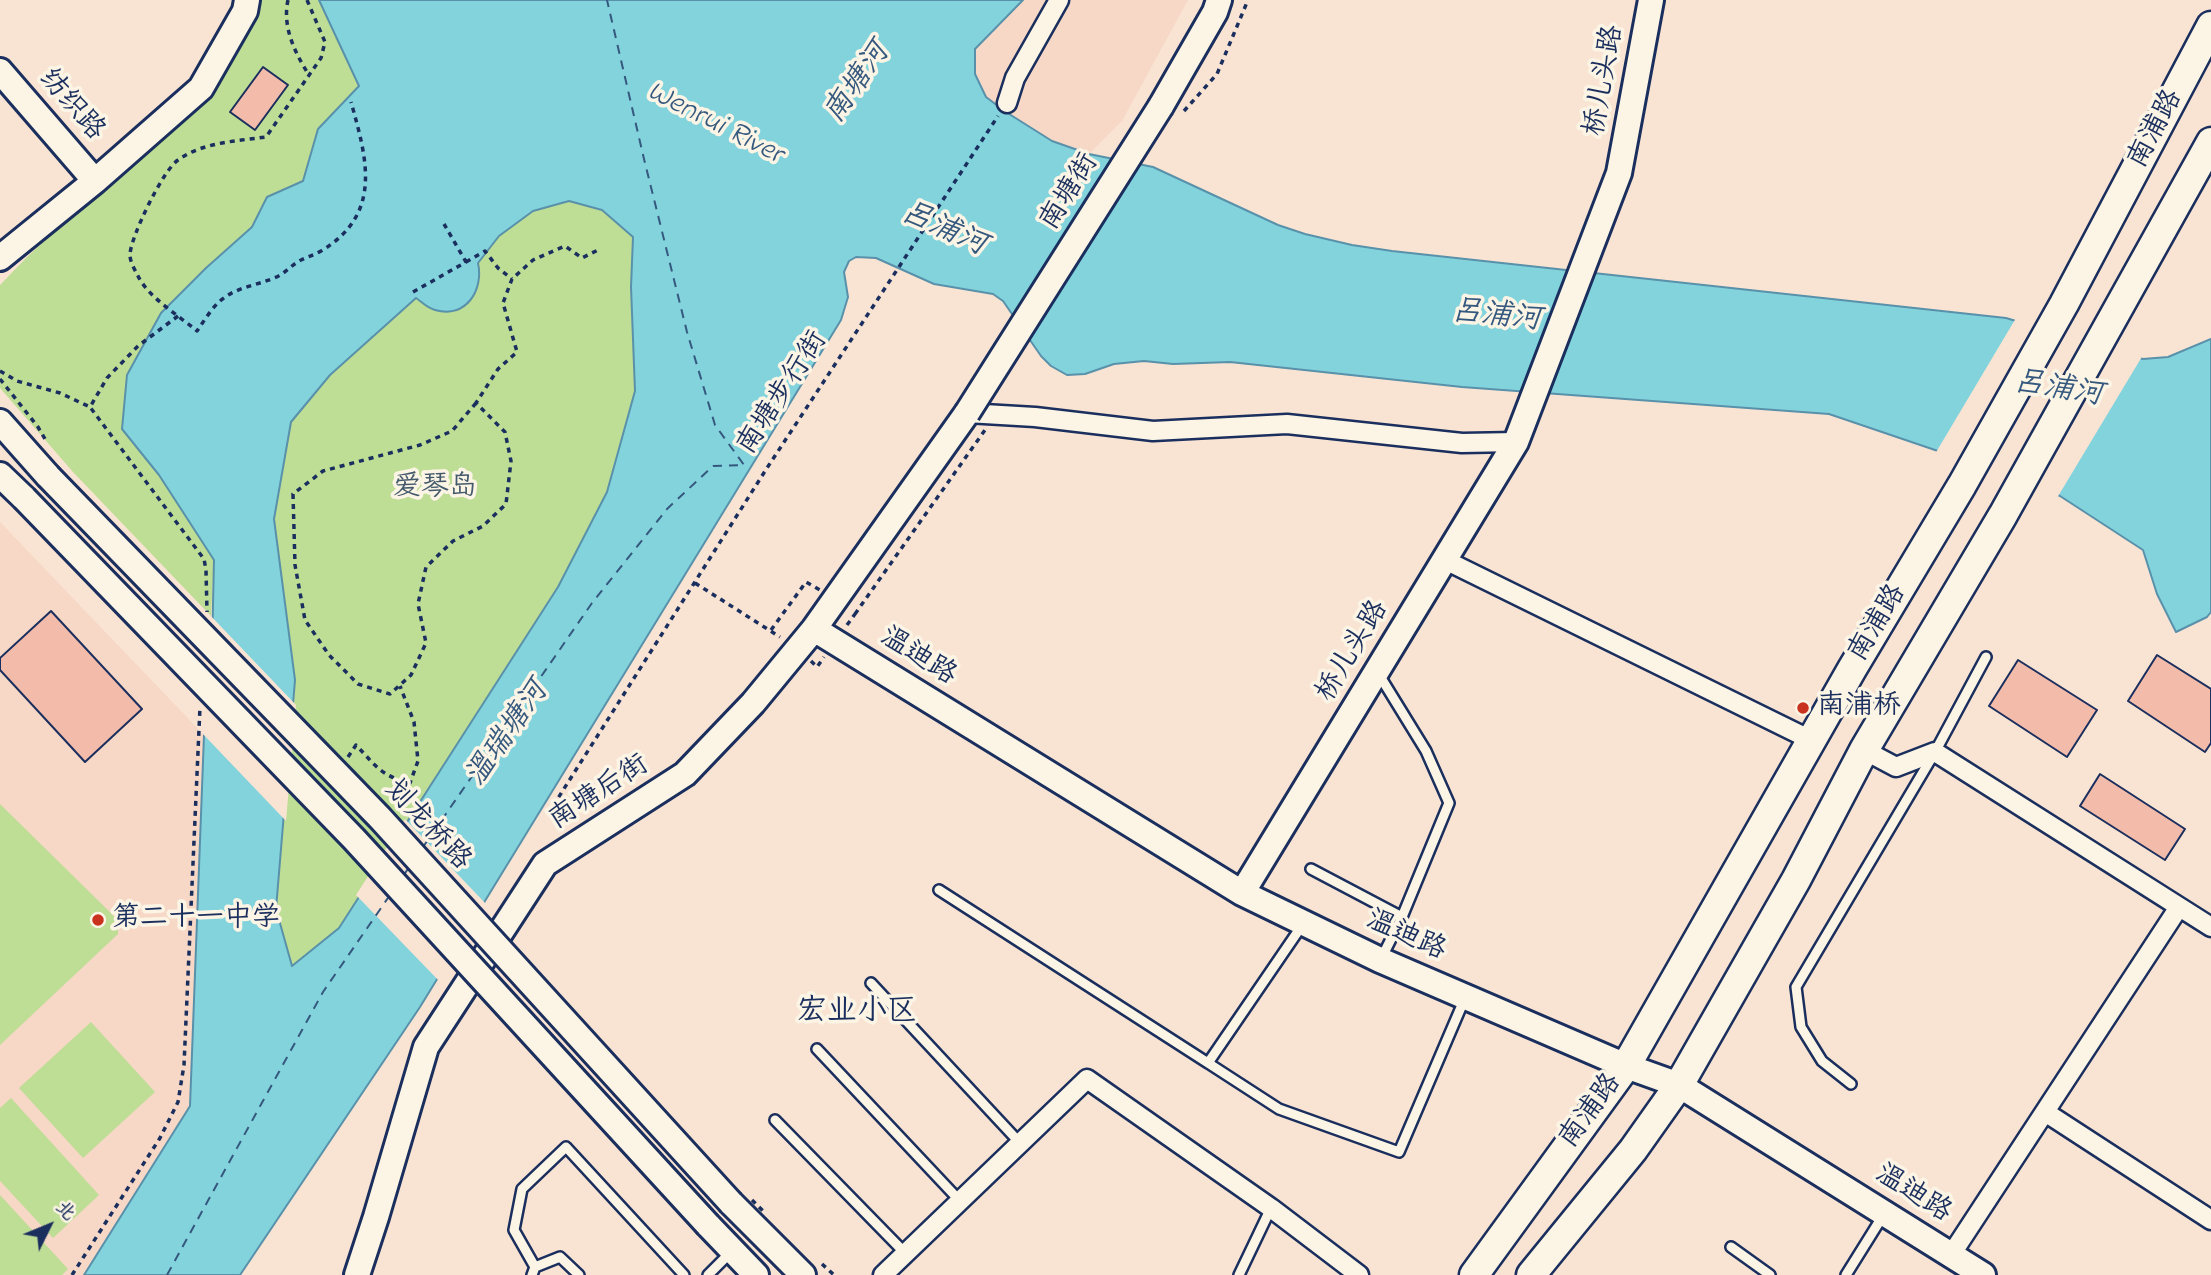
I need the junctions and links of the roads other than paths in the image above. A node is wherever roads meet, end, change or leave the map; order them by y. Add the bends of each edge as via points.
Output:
1 (247, 0) edge
2 (1059, 0) edge
3 (1219, 0) edge
4 (1651, 0) edge
5 (2211, 26) edge
6 (0, 71) edge
7 (1007, 103) road end
8 (2211, 142) edge
9 (95, 181) junction
10 (0, 258) edge
11 (967, 413) junction
12 (0, 422) edge
13 (1516, 442) junction
14 (0, 475) edge
15 (1445, 560) junction
16 (814, 629) junction
17 (1986, 657) dead end
18 (1377, 671) junction
19 (1811, 740) junction
20 (1864, 750) junction
21 (1935, 752) junction
22 (1311, 869) dead end
23 (939, 890) dead end
24 (1242, 894) junction
25 (2179, 906) junction
26 (1402, 917) junction
27 (1304, 923) junction
28 (2211, 927) edge
29 (1380, 960) junction
30 (871, 983) dead end
31 (1465, 997) junction
32 (817, 1049) dead end
33 (1208, 1063) junction
34 (1626, 1066) junction
35 (1851, 1084) dead end
36 (1679, 1085) junction
37 (2045, 1112) junction
38 (775, 1120) dead end
39 (1020, 1143) junction
40 (960, 1200) junction
41 (1271, 1208) junction
42 (1884, 1213) junction
43 (2211, 1220) edge
44 (1731, 1247) dead end
45 (733, 1250) junction
46 (905, 1253) junction
47 (1951, 1255) junction
48 (534, 1271) edge
49 (357, 1275) edge
50 (579, 1275) edge
51 (684, 1275) edge
52 (708, 1275) edge
53 (756, 1275) edge
54 (803, 1275) edge
55 (883, 1275) edge
56 (1239, 1275) edge
57 (1359, 1275) edge
58 (1474, 1275) edge
59 (1531, 1275) edge
60 (1770, 1275) edge
61 (1846, 1275) edge
62 (1983, 1275) edge

1 - 9 street via 201,88
2 - 7 street via 1015,78
3 - 11 street, 南塘街, bridge via 1161,106
4 - 13 street, 桥儿头路 via 1619,173
5 - 19 main road, 南浦路 via 2064,304
6 - 9 street, 纺织路
8 - 20 main road, 南浦路 via 2003,515
9 - 10 street
11 - 13 street via 1153,431 1287,424 1462,443
11 - 16 street, 南塘后街
12 - 54 street, 划龙桥路, bridge via 380,818 731,1203
13 - 15 street, 桥儿头路
14 - 45 street, bridge via 354,839
15 - 18 street, 桥儿头路
15 - 19 street
16 - 24 street, 温迪路
16 - 49 street, 南塘后街 via 753,703 685,774 545,864 426,1047
17 - 21 lane
18 - 24 street, 桥儿头路
18 - 26 lane via 1426,751 1449,803
19 - 34 main road, 南浦路
20 - 21 street via 1896,767
20 - 36 main road, 南浦路
21 - 25 street
21 - 35 lane via 1796,987 1801,1027 1822,1061
22 - 26 lane
23 - 33 lane
24 - 27 street, 温迪路
25 - 28 street
25 - 37 street
26 - 29 lane
27 - 29 street, 温迪路
27 - 33 lane
29 - 31 street, 温迪路
30 - 39 lane
31 - 33 lane via 1399,1152 1279,1109
31 - 34 street, 温迪路
32 - 40 lane
34 - 36 street, 温迪路
34 - 58 main road, 南浦路
36 - 42 street, 温迪路
36 - 59 main road, 南浦路 via 1633,1150
37 - 43 street
37 - 47 street
38 - 46 lane
39 - 40 street
39 - 41 street via 1087,1079
40 - 46 street
41 - 56 lane
41 - 57 street
42 - 47 street, 温迪路
42 - 61 lane
44 - 60 lane
45 - 52 lane
45 - 53 street
46 - 55 street
47 - 62 street, 温迪路
48 - 50 lane via 561,1257
48 - 51 lane via 514,1230 522,1189 566,1147

